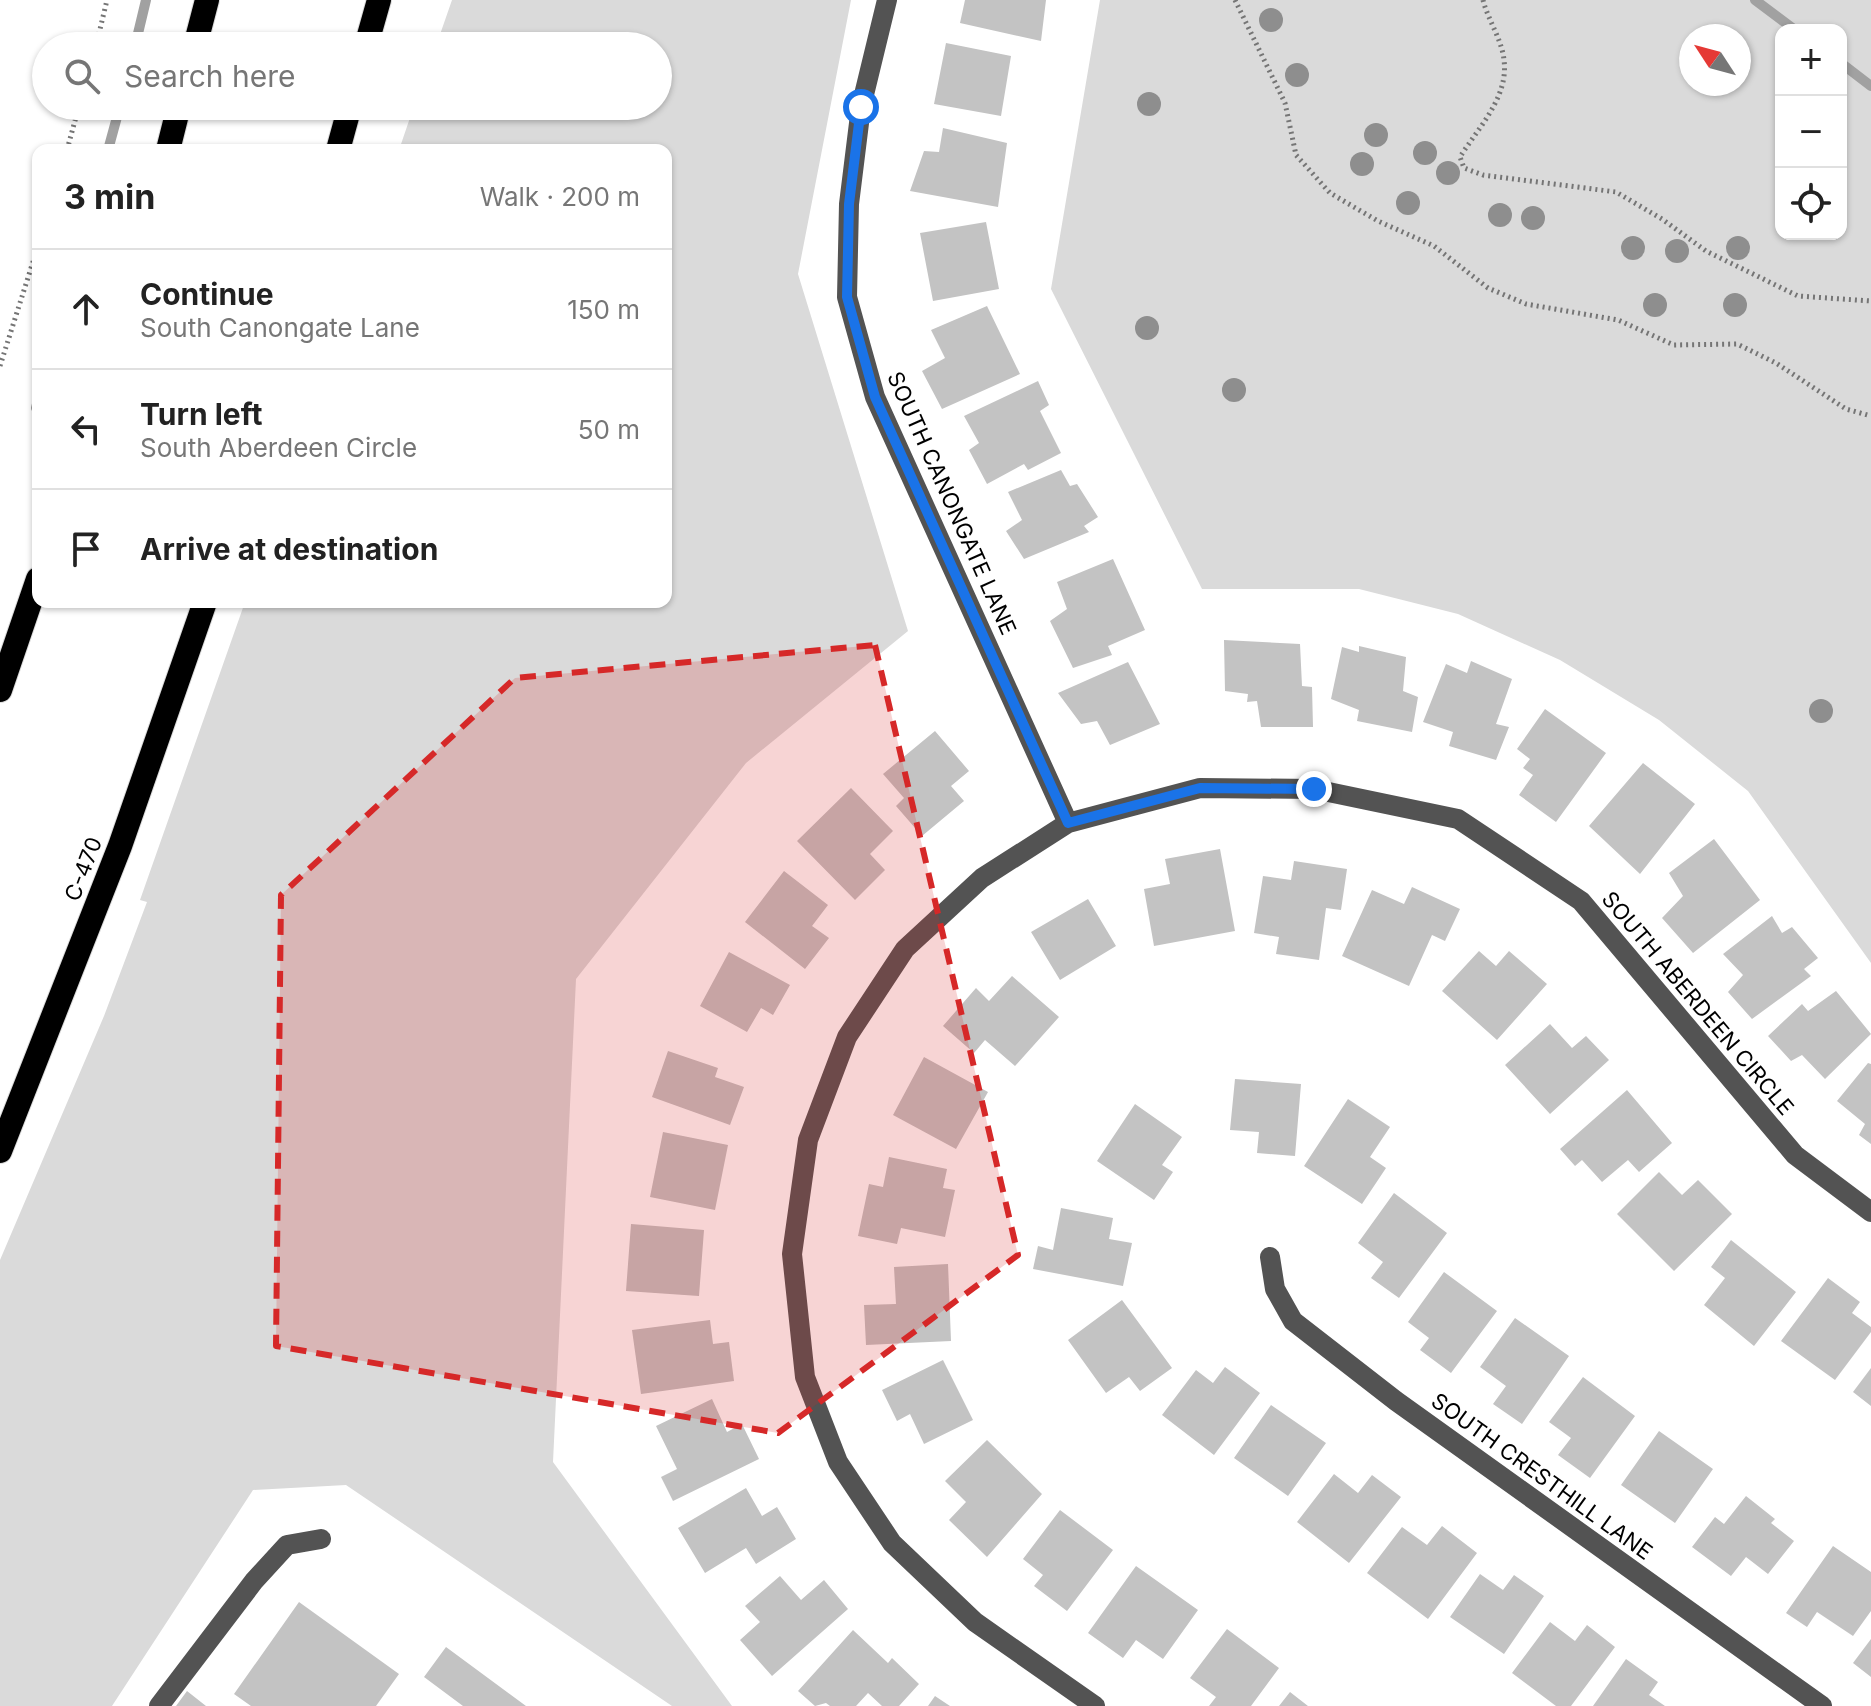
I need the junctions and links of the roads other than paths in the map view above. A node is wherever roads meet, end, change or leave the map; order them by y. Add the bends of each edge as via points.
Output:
1 (207, 0) edge
2 (379, 0) edge
3 (887, 0) edge
4 (199, 32) edge
5 (370, 32) edge
6 (176, 120) edge
7 (346, 120) edge
8 (170, 144) edge
9 (340, 144) edge
10 (32, 597) edge
11 (203, 608) edge
12 (0, 690) edge
13 (1068, 823) junction
14 (0, 1151) edge
15 (1871, 1212) edge
16 (1270, 1257) dead end
17 (321, 1539) dead end
18 (159, 1706) edge
19 (1095, 1706) edge
20 (1822, 1706) edge

1 - 4 highway
2 - 5 highway
3 - 13 street, SOUTH CANONGATE LANE via 861,107 849,204 847,297 875,397
6 - 8 highway
7 - 9 highway
10 - 12 highway
11 - 14 highway, C-470 via 120,846
13 - 15 street, SOUTH ABERDEEN CIRCLE via 1200,788 1314,789 1458,819 1581,901 1795,1155
13 - 19 street, SOUTH ABERDEEN CIRCLE via 982,878 905,949 847,1037 808,1140 792,1254 805,1377 838,1462 892,1543 975,1622
16 - 20 street, SOUTH CRESTHILL LANE via 1275,1289 1293,1321 1396,1401
17 - 18 street via 287,1545

